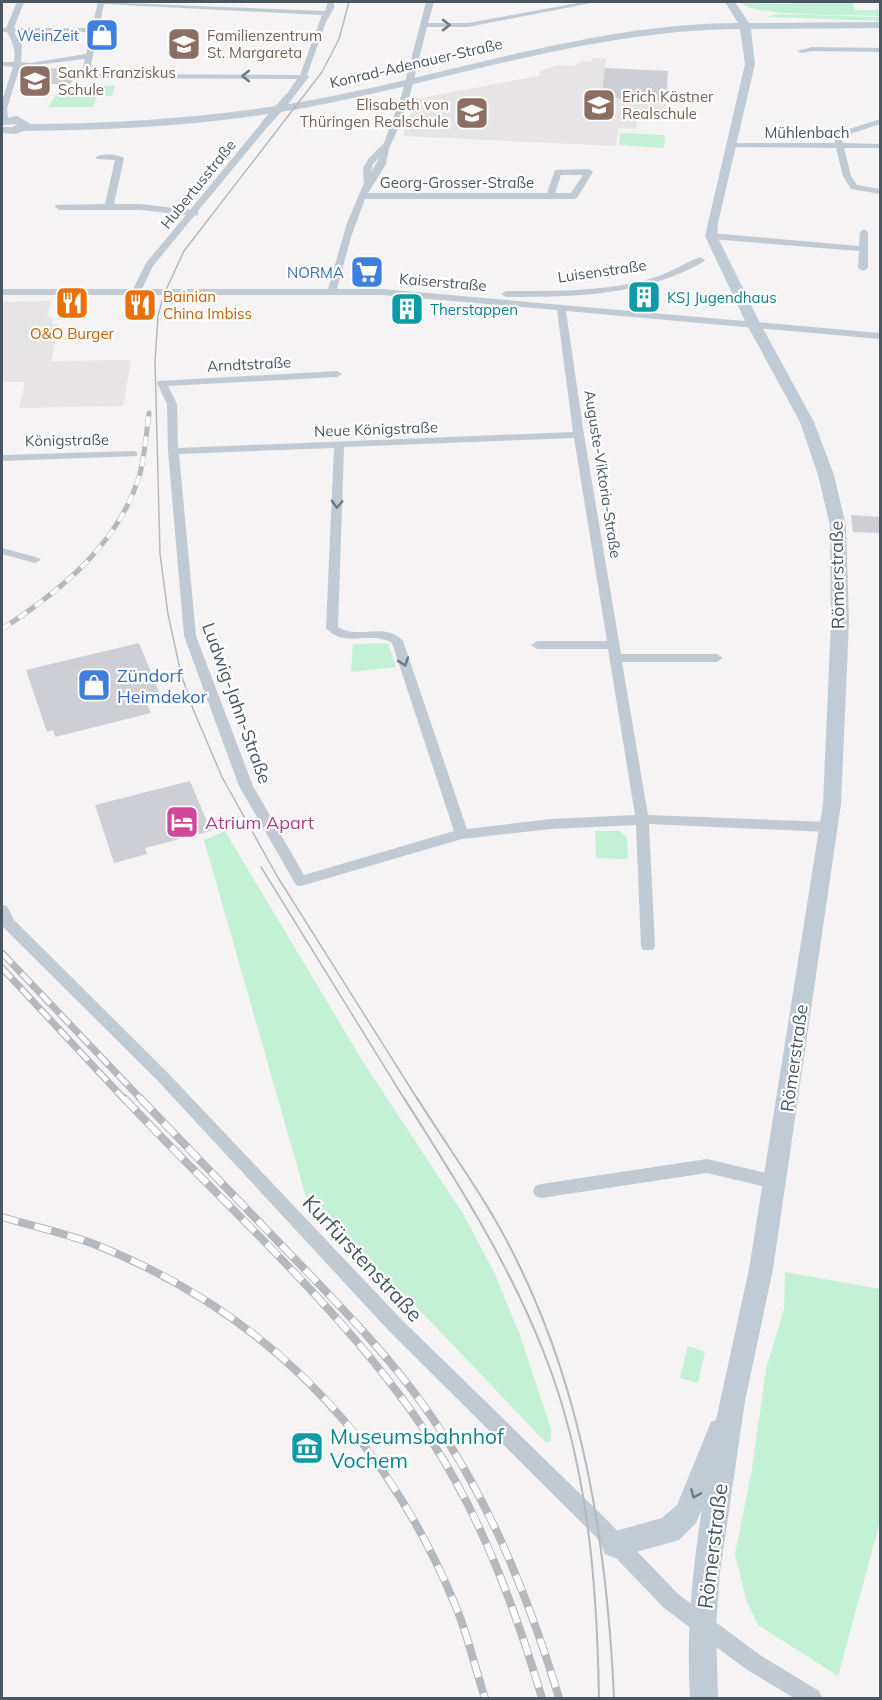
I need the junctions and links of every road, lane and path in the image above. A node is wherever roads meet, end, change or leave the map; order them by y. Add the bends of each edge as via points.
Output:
1 (20, 2) edge
2 (101, 2) edge
3 (331, 2) edge
4 (430, 2) edge
5 (524, 2) edge
6 (592, 2) edge
7 (733, 6) edge
8 (327, 14) junction
9 (520, 16) junction
10 (423, 25) junction
11 (745, 25) junction
12 (793, 25) junction
13 (880, 25) edge
14 (699, 27) junction
15 (5, 30) edge
16 (95, 30) junction
17 (749, 44) junction
18 (880, 50) edge
19 (801, 51) dead end
20 (91, 56) junction
21 (2, 64) edge
22 (16, 65) junction
23 (304, 77) junction
24 (880, 121) edge
25 (2, 124) edge
26 (838, 144) junction
27 (733, 145) junction
28 (880, 146) edge
29 (385, 148) junction
30 (100, 157) dead end
31 (368, 183) junction
32 (880, 191) edge
33 (363, 196) junction
34 (550, 196) junction
35 (59, 207) dead end
36 (109, 207) junction
37 (195, 213) junction
38 (864, 232) dead end
39 (711, 236) junction
40 (864, 249) junction
41 (700, 260) dead end
42 (863, 268) dead end
43 (136, 291) junction
44 (332, 291) junction
45 (2, 292) edge
46 (471, 294) dead end
47 (540, 294) junction
48 (538, 305) junction
49 (561, 307) junction
50 (754, 325) junction
51 (880, 336) edge
52 (338, 374) dead end
53 (162, 383) joint
54 (579, 435) junction
55 (339, 445) junction
56 (173, 451) junction
57 (133, 454) dead end
58 (2, 458) edge
59 (2, 550) edge
60 (35, 560) dead end
61 (537, 645) dead end
62 (614, 651) junction
63 (717, 658) dead end
64 (642, 819) junction
65 (828, 827) junction
66 (462, 834) junction
67 (2, 910) edge
68 (648, 946) dead end
69 (775, 1182) junction
70 (541, 1191) dead end
71 (732, 1401) junction
72 (615, 1544) junction
73 (702, 1627) junction
74 (704, 1698) edge
75 (812, 1698) edge

1 - 15 street
2 - 8 street
2 - 16 street
3 - 8 street, Hubertusstraße
4 - 10 street
5 - 9 street
6 - 9 street
7 - 11 main road
7 - 12 main road via 762,19
7 - 14 main road via 724,19
8 - 23 street, Hubertusstraße
10 -> 9 street via 468,25
10 - 29 street, bridge via 397,126
11 - 12 main road, Konrad-Adenauer-Straße
11 - 14 main road, Konrad-Adenauer-Straße
11 - 17 main road
12 - 13 main road
12 - 17 main road via 762,32
14 - 17 main road via 726,32
14 - 25 main road, Konrad-Adenauer-Straße via 575,42 377,90 215,119 99,128 22,128
15 - 16 street
15 - 22 street via 18,45
16 - 20 street
17 - 27 main road via 749,70
18 - 19 street
20 - 22 street
23 -> 20 street via 89,77 83,75
21 - 22 street
22 - 25 street
23 - 37 street, Hubertusstraße, bridge
24 - 26 street via 839,133
26 - 27 street, Mühlenbach
26 - 28 street, Mühlenbach
26 - 32 street via 854,187
27 - 39 main road
29 - 31 street via 383,164
29 - 31 street via 369,162
30 - 36 street via 120,158
31 - 33 street
33 - 34 street, Georg-Grosser-Straße
33 - 44 street via 347,233
34 - 34 street, Georg-Grosser-Straße via 574,196 589,172 558,172
35 - 36 street
36 - 37 street via 170,208
37 - 43 street, Hubertusstraße via 149,265
38 - 40 street
39 - 40 street
39 - 50 main road, Römerstraße
40 - 42 street
41 - 47 street, Luisenstraße via 670,275 630,285
43 - 44 street, Kaiserstraße
43 - 45 street, Kaiserstraße
44 - 48 street, Kaiserstraße
46 - 47 street, Luisenstraße
47 - 48 street, Luisenstraße
48 - 49 street, Kaiserstraße
49 - 50 street, Kaiserstraße
49 - 54 street, Auguste-Viktoria-Straße
50 - 51 street, Kaiserstraße
50 - 65 main road, Römerstraße via 807,422 837,517 840,621
52 - 53 street, Arndtstraße
53 - 56 street, Ludwig-Jahn-Straße via 172,404
54 - 55 street, Neue Königstraße
54 - 62 street, Auguste-Viktoria-Straße
55 - 56 street, Neue Königstraße
55 -> 66 street via 332,628 340,634 387,635 397,641
56 - 66 street, Ludwig-Jahn-Straße via 190,636 246,786 301,881
57 - 58 street, Königstraße
59 - 60 street
61 - 62 street
62 - 63 street
62 - 64 street, Auguste-Viktoria-Straße
64 - 65 street
64 - 66 street
64 - 68 street, Auguste-Viktoria-Straße
65 - 69 main road, Römerstraße
67 - 72 street, Kurfürstenstraße via 8,923 162,1076 395,1325
69 - 70 street via 707,1166
69 - 71 main road, Römerstraße via 761,1269
71 -> 72 main road via 687,1514 669,1530
71 - 73 main road, Römerstraße via 706,1572
72 - 73 street, Kurfürstenstraße via 670,1601
73 - 74 main road, Römerstraße
73 - 75 street, Kurfürstenstraße

